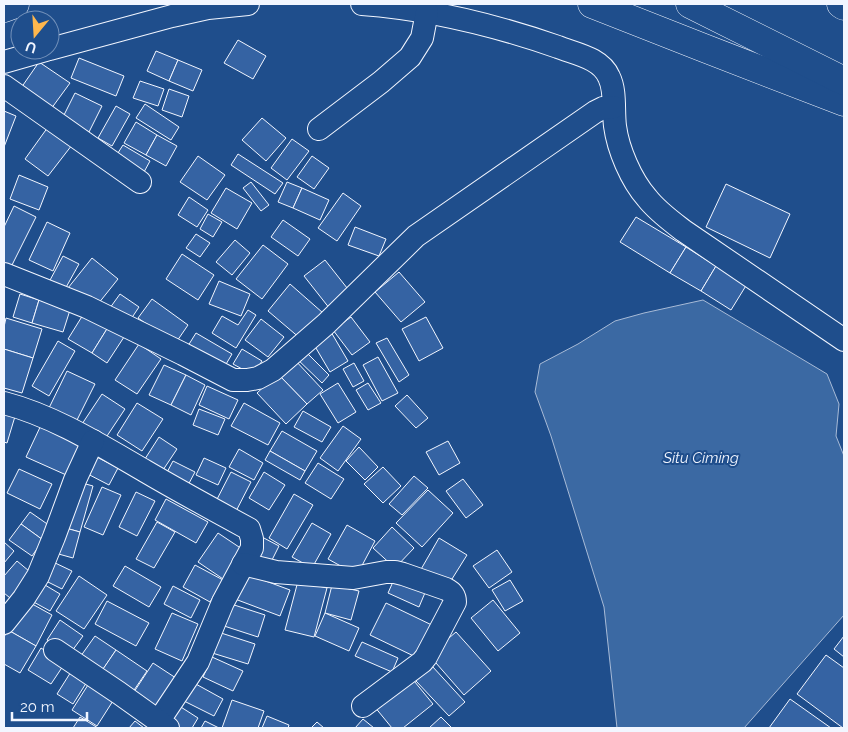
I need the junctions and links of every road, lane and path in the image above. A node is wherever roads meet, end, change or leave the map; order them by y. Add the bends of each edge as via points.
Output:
1 (15, 4) edge
2 (248, 4) edge
3 (362, 4) edge
4 (592, 4) edge
5 (690, 4) edge
6 (841, 4) edge
7 (844, 6) edge
8 (4, 8) edge
9 (427, 12) junction
10 (60, 46) edge
11 (844, 81) edge
12 (4, 86) edge
13 (844, 102) edge
14 (614, 107) junction
15 (319, 129) dead end
16 (140, 182) dead end
17 (4, 274) edge
18 (844, 340) edge
19 (4, 403) edge
20 (93, 440) junction
21 (243, 564) junction
22 (4, 623) edge
23 (55, 650) dead end
24 (363, 706) dead end
25 (163, 725) edge

1 - 8 highway
2 - 10 street via 172,16
3 - 9 street
4 - 13 highway
5 - 11 highway
6 - 7 highway
9 - 14 street via 524,35 594,60 605,68 610,78
9 - 15 street via 422,38 410,57
12 - 16 street
14 - 17 street via 595,112 416,236 326,324 273,370 258,378 232,380 87,307
14 - 18 street via 618,142 646,198 684,231
19 - 20 street via 25,408
20 - 21 street via 249,529 252,548
20 - 22 street via 38,576
21 - 24 street via 276,572 353,578 395,572 452,592 455,602 426,657
21 - 25 street via 198,662
23 - 25 street

